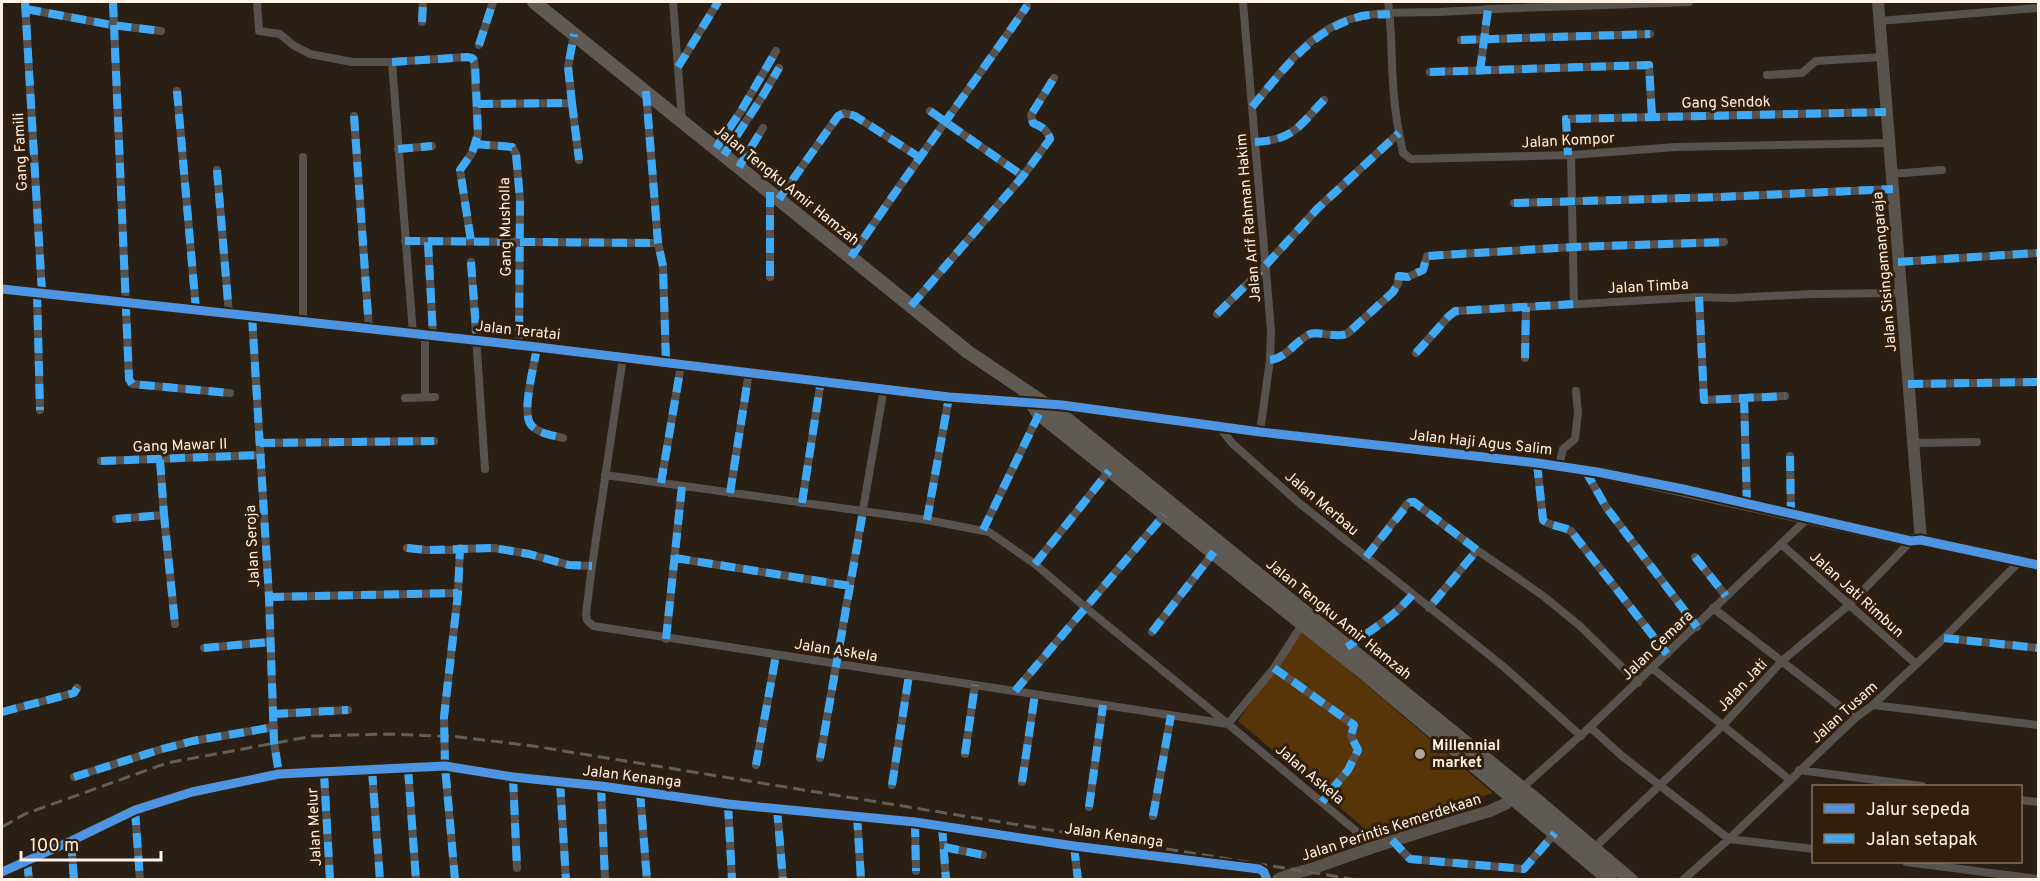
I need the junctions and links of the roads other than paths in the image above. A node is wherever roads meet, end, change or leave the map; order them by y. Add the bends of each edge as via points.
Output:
1 (113, 2) edge
2 (257, 2) edge
3 (423, 2) edge
4 (494, 2) edge
5 (534, 2) edge
6 (673, 2) edge
7 (718, 2) edge
8 (1242, 2) edge
9 (1388, 2) edge
10 (1689, 2) edge
11 (1878, 2) edge
12 (26, 5) edge
13 (1027, 6) dead end
14 (2038, 8) edge
15 (1488, 9) junction
16 (1390, 14) junction
17 (1879, 21) junction
18 (422, 22) dead end
19 (112, 25) junction
20 (161, 31) dead end
21 (574, 34) junction
22 (1650, 34) dead end
23 (1461, 40) dead end
24 (1484, 40) junction
25 (479, 45) dead end
26 (776, 51) dead end
27 (1882, 57) junction
28 (392, 62) junction
29 (678, 67) junction
30 (778, 68) dead end
31 (1480, 71) junction
32 (1430, 72) dead end
33 (1767, 75) dead end
34 (1054, 78) dead end
35 (177, 91) dead end
36 (646, 91) junction
37 (1324, 100) dead end
38 (478, 104) junction
39 (572, 104) junction
40 (1252, 107) junction
41 (930, 111) dead end
42 (1886, 112) junction
43 (354, 116) dead end
44 (1653, 117) junction
45 (682, 121) junction
46 (946, 122) junction
47 (763, 128) dead end
48 (1399, 133) junction
49 (1255, 142) junction
50 (1889, 143) junction
51 (475, 144) junction
52 (432, 146) dead end
53 (398, 149) junction
54 (720, 151) junction
55 (1570, 155) junction
56 (303, 157) dead end
57 (919, 158) junction
58 (579, 160) dead end
59 (739, 167) junction
60 (217, 170) dead end
61 (1942, 170) dead end
62 (1891, 174) junction
63 (1023, 176) junction
64 (1893, 189) junction
65 (774, 195) junction
66 (1573, 202) junction
67 (1514, 203) dead end
68 (405, 241) junction
69 (471, 241) junction
70 (428, 242) junction
71 (1724, 242) dead end
72 (520, 243) junction
73 (658, 243) junction
74 (1574, 247) junction
75 (2037, 253) dead end
76 (850, 257) junction
77 (471, 261) dead end
78 (1898, 262) junction
79 (1266, 265) junction
80 (770, 277) dead end
81 (2, 289) edge
82 (39, 293) junction
83 (1901, 293) junction
84 (1699, 297) junction
85 (127, 303) junction
86 (1574, 304) junction
87 (911, 306) junction
88 (1526, 307) junction
89 (196, 310) junction
90 (229, 314) junction
91 (1217, 314) dead end
92 (252, 316) junction
93 (303, 322) junction
94 (369, 329) junction
95 (413, 334) junction
96 (429, 335) junction
97 (477, 340) junction
98 (519, 345) junction
99 (537, 347) junction
100 (1416, 353) dead end
101 (623, 357) junction
102 (1525, 358) dead end
103 (1270, 360) junction
104 (666, 363) junction
105 (681, 365) junction
106 (749, 372) junction
107 (821, 380) junction
108 (2038, 382) edge
109 (1908, 384) junction
110 (884, 388) junction
111 (1576, 391) dead end
112 (230, 393) dead end
113 (425, 396) junction
114 (435, 396) dead end
115 (1785, 396) dead end
116 (949, 397) junction
117 (405, 398) dead end
118 (1744, 398) junction
119 (1038, 407) junction
120 (40, 411) dead end
121 (1221, 427) junction
122 (1260, 432) junction
123 (563, 438) dead end
124 (434, 441) dead end
125 (1977, 442) dead end
126 (260, 443) junction
127 (1913, 443) junction
128 (261, 455) junction
129 (1790, 456) dead end
130 (160, 460) junction
131 (101, 461) dead end
132 (1537, 463) junction
133 (1559, 466) junction
134 (485, 469) dead end
135 (1585, 470) junction
136 (1109, 471) junction
137 (605, 475) junction
138 (661, 483) junction
139 (682, 486) junction
140 (730, 493) junction
141 (802, 503) junction
142 (1747, 505) junction
143 (863, 512) junction
144 (1791, 514) junction
145 (164, 515) junction
146 (1164, 515) junction
147 (1808, 518) junction
148 (116, 519) dead end
149 (927, 520) junction
150 (983, 530) junction
151 (1916, 541) junction
152 (1781, 544) junction
153 (407, 548) dead end
154 (460, 548) junction
155 (1477, 550) junction
156 (1214, 552) junction
157 (1366, 557) junction
158 (1695, 557) dead end
159 (675, 558) junction
160 (2020, 561) junction
161 (1035, 564) junction
162 (2038, 565) edge
163 (592, 566) junction
164 (850, 586) junction
165 (458, 593) junction
166 (1412, 595) junction
167 (1726, 596) junction
168 (269, 597) junction
169 (1849, 606) junction
170 (1085, 607) junction
171 (1429, 608) junction
172 (1713, 608) junction
173 (1306, 619) junction
174 (175, 624) dead end
175 (1697, 627) junction
176 (1152, 632) dead end
177 (1944, 638) junction
178 (666, 639) junction
179 (269, 642) junction
180 (1347, 647) junction
181 (204, 648) dead end
182 (2038, 648) edge
183 (1667, 654) junction
184 (776, 655) junction
185 (1783, 660) junction
186 (836, 663) junction
187 (1916, 664) junction
188 (1274, 668) junction
189 (1652, 668) junction
190 (909, 675) junction
191 (1638, 682) junction
192 (975, 685) junction
193 (77, 688) dead end
194 (1015, 692) junction
195 (1035, 694) junction
196 (1103, 705) junction
197 (1873, 705) junction
198 (348, 710) dead end
199 (2, 712) edge
200 (273, 714) junction
201 (1172, 715) junction
202 (1855, 718) junction
203 (1228, 724) junction
204 (1724, 724) junction
205 (2038, 725) edge
206 (274, 727) junction
207 (1590, 727) junction
208 (1581, 736) junction
209 (965, 754) dead end
210 (820, 758) dead end
211 (756, 765) dead end
212 (445, 766) junction
213 (408, 769) junction
214 (372, 770) junction
215 (1799, 770) junction
216 (324, 772) junction
217 (279, 774) junction
218 (74, 777) dead end
219 (513, 777) junction
220 (1790, 780) junction
221 (560, 782) junction
222 (1022, 782) dead end
223 (1660, 784) junction
224 (892, 785) dead end
225 (1914, 785) edge
226 (601, 786) junction
227 (640, 792) junction
228 (1517, 794) junction
229 (2022, 800) edge
230 (1322, 802) junction
231 (2038, 802) edge
232 (728, 804) junction
233 (1089, 807) dead end
234 (777, 808) junction
235 (135, 810) junction
236 (857, 815) junction
237 (1153, 816) dead end
238 (915, 822) junction
239 (942, 826) junction
240 (1555, 833) junction
241 (1729, 839) junction
242 (1392, 840) junction
243 (71, 842) junction
244 (1074, 846) junction
245 (1374, 846) junction
246 (944, 847) junction
247 (1593, 848) junction
248 (1812, 849) edge
249 (983, 855) dead end
250 (27, 861) junction
251 (1921, 863) edge
252 (517, 868) dead end
253 (916, 871) dead end
254 (2, 872) edge
255 (1283, 878) edge
256 (29, 879) edge
257 (74, 879) edge
258 (140, 879) edge
259 (330, 879) edge
260 (380, 879) edge
261 (416, 879) edge
262 (455, 879) edge
263 (567, 879) edge
264 (605, 879) edge
265 (647, 879) edge
266 (732, 879) edge
267 (783, 879) edge
268 (861, 879) edge
269 (946, 879) edge
270 (1078, 879) edge
271 (1267, 879) edge
272 (1610, 879) edge
273 (1631, 879) edge
274 (1683, 879) edge
275 (2038, 879) edge

1 - 19 street
2 - 28 street via 259,31 280,34 310,54 352,62
3 - 18 street
4 - 25 street
5 - 21 main road, Jalan Tengku Amir Hamzah
6 - 29 street
7 - 29 street
8 - 40 street, Jalan Arif Rahman Hakim
9 - 16 street, Jalan Kompor
10 - 15 street
11 - 17 street, Jalan Sisingamangaraja
12 - 19 street
12 - 82 street, Gang Famili
13 - 46 street
14 - 17 street
15 - 16 street
15 - 24 street
16 - 40 street via 1363,16 1325,31 1293,58
16 - 48 street, Jalan Kompor
17 - 27 street, Jalan Sisingamangaraja
19 - 20 street
19 - 85 street
21 - 36 main road, Jalan Tengku Amir Hamzah
21 - 39 street via 568,67
22 - 24 street
23 - 24 street
24 - 31 street
26 - 54 street
27 - 33 street via 1816,61 1802,73
27 - 42 street, Jalan Sisingamangaraja
28 - 38 street via 472,58
28 - 53 street
29 - 45 street
30 - 54 street via 762,97
31 - 32 street
31 - 44 street via 1649,65
34 - 63 street via 1031,115 1033,123 1044,128 1050,139
35 - 89 street
36 - 45 main road, Jalan Tengku Amir Hamzah
36 - 73 street
37 - 49 street via 1290,135
38 - 39 street
38 - 51 street
39 - 58 street
40 - 49 street, Jalan Arif Rahman Hakim
41 - 46 street
42 - 44 street, Gang Sendok
42 - 50 street, Jalan Sisingamangaraja
43 - 94 street
44 - 55 street, Gang Sendok via 1566,119
45 - 54 main road, Jalan Tengku Amir Hamzah
46 - 57 street
46 - 63 street
47 - 59 street
48 - 55 street, Jalan Kompor via 1403,153 1411,159
48 - 79 street via 1317,209
49 - 79 street, Jalan Arif Rahman Hakim
50 - 55 street, Jalan Kompor via 1676,147
50 - 62 street, Jalan Sisingamangaraja
51 - 69 street via 460,170
51 - 72 street, Gang Musholla via 515,150
52 - 53 street
53 - 68 street
54 - 59 main road, Jalan Tengku Amir Hamzah
55 - 66 street
56 - 93 street
57 - 65 street via 855,116 844,113
57 - 76 street
59 - 65 main road, Jalan Tengku Amir Hamzah
60 - 90 street
61 - 62 street
62 - 64 street, Jalan Sisingamangaraja
63 - 87 street
64 - 66 street
64 - 78 street, Jalan Sisingamangaraja
65 - 76 main road, Jalan Tengku Amir Hamzah
65 - 80 street
66 - 67 street
66 - 74 street
68 - 70 street
68 - 95 street
69 - 70 street
69 - 72 street
70 - 96 street
71 - 74 street
72 - 73 street
72 - 98 street, Gang Musholla
73 - 104 street via 663,266
74 - 86 street
74 - 103 street via 1427,256 1423,270 1399,276 1393,292 1347,334 1310,334 1278,359
75 - 78 street
76 - 87 main road, Jalan Tengku Amir Hamzah
77 - 97 street
78 - 83 street, Jalan Sisingamangaraja
79 - 91 street
79 - 103 street, Jalan Arif Rahman Hakim
81 - 82 street, Jalan Teratai
82 - 85 street, Jalan Teratai
82 - 120 street, Gang Famili
83 - 84 street, Jalan Timba
83 - 109 street, Jalan Sisingamangaraja
84 - 86 street, Jalan Timba
84 - 118 street via 1704,400
85 - 89 street, Jalan Teratai
85 - 112 street via 128,368 132,384
86 - 88 street, Jalan Timba
87 - 119 main road, Jalan Tengku Amir Hamzah via 1022,390
88 - 100 street, Jalan Timba via 1455,311
88 - 102 street
89 - 90 street, Jalan Teratai
90 - 92 street, Jalan Teratai
92 - 93 street, Jalan Teratai
92 - 126 street, Jalan Seroja
93 - 94 street, Jalan Teratai
94 - 95 street, Jalan Teratai
95 - 96 street, Jalan Teratai
96 - 97 street, Jalan Teratai
96 - 113 street
97 - 98 street, Jalan Teratai
97 - 134 street
98 - 99 street, Jalan Teratai
99 - 101 street, Jalan Teratai
99 - 123 street via 528,419 541,432
101 - 104 street, Jalan Teratai
101 - 137 street, Jalan Askela
103 - 122 street, Jalan Arif Rahman Hakim
104 - 105 street, Jalan Teratai
105 - 106 street, Jalan Teratai
105 - 138 street
106 - 107 street, Jalan Teratai
106 - 140 street
107 - 110 street, Jalan Teratai
107 - 141 street
108 - 109 street
109 - 127 street, Jalan Sisingamangaraja
110 - 116 street, Jalan Teratai
110 - 143 street
111 - 133 street via 1575,439 1563,449
113 - 114 street
113 - 117 street
115 - 118 street
116 - 119 street, Jalan Teratai
116 - 149 street
118 - 142 street
119 - 121 street, Jalan Haji Agus Salim
119 - 136 main road, Jalan Tengku Amir Hamzah
119 - 150 street
119 - 173 main road, Jalan Tengku Amir Hamzah
121 - 122 street, Jalan Haji Agus Salim
121 - 157 street, Jalan Merbau via 1240,451
122 - 132 street, Jalan Haji Agus Salim
124 - 126 street
125 - 127 street
126 - 128 street, Jalan Seroja
127 - 151 street, Jalan Sisingamangaraja
128 - 130 street, Gang Mawar II
128 - 168 street, Jalan Seroja
129 - 144 street
130 - 131 street, Gang Mawar II
130 - 145 street
132 - 133 street, Jalan Haji Agus Salim
132 - 183 street via 1543,520 1571,531
133 - 135 street, Jalan Haji Agus Salim
135 - 142 street, Jalan Haji Agus Salim
135 - 175 street via 1606,507
136 - 146 main road, Jalan Tengku Amir Hamzah
136 - 161 street
137 - 138 street, Jalan Askela
137 - 163 street, Jalan Askela
138 - 139 street, Jalan Askela
139 - 140 street, Jalan Askela
139 - 159 street
140 - 141 street, Jalan Askela
141 - 143 street, Jalan Askela
142 - 144 street, Jalan Haji Agus Salim
143 - 149 street, Jalan Askela
143 - 164 street
144 - 147 street, Jalan Haji Agus Salim
145 - 148 street
145 - 174 street
146 - 156 main road, Jalan Tengku Amir Hamzah
146 - 170 street
147 - 151 street, Jalan Haji Agus Salim
147 - 152 street, Jalan Cemara
149 - 150 street, Jalan Askela
150 - 161 street, Jalan Askela
151 - 160 street, Jalan Haji Agus Salim
151 - 169 street, Jalan Jati
152 - 167 street, Jalan Cemara
152 - 169 street, Jalan Jati Rimbun
153 - 154 street
154 - 163 street via 494,548 569,565
154 - 165 street
155 - 157 street via 1410,502
155 - 171 street
155 - 191 street via 1542,595
156 - 173 main road, Jalan Tengku Amir Hamzah
156 - 176 street
157 - 166 street, Jalan Merbau
158 - 167 street
159 - 164 street
159 - 178 street
160 - 162 street, Jalan Haji Agus Salim
160 - 177 street, Jalan Tusam
161 - 170 street, Jalan Askela
163 - 178 street, Jalan Askela via 586,614 590,624
164 - 186 street
165 - 168 street
165 - 212 street via 444,717
166 - 171 street, Jalan Merbau
166 - 180 street via 1385,621
167 - 172 street, Jalan Cemara
168 - 179 street, Jalan Seroja
169 - 185 street, Jalan Jati
169 - 187 street, Jalan Jati Rimbun
170 - 194 street
170 - 203 street, Jalan Askela
171 - 208 street, Jalan Merbau via 1504,667
172 - 175 street, Jalan Cemara
172 - 185 street
173 - 180 main road, Jalan Tengku Amir Hamzah
173 - 188 street
173 - 228 main road, Jalan Tengku Amir Hamzah
175 - 183 street, Jalan Cemara
177 - 182 street
177 - 187 street, Jalan Tusam
178 - 184 street, Jalan Askela
179 - 181 street
179 - 200 street, Jalan Seroja
180 - 228 main road, Jalan Tengku Amir Hamzah
183 - 189 street, Jalan Cemara
184 - 186 street, Jalan Askela
184 - 211 street
185 - 202 street
185 - 204 street, Jalan Jati
186 - 190 street, Jalan Askela
186 - 210 street
187 - 197 street, Jalan Tusam
188 - 203 street
188 - 230 street via 1354,725 1351,735 1358,750 1348,770
189 - 191 street, Jalan Cemara
189 - 204 street
190 - 192 street, Jalan Askela
190 - 224 street
191 - 207 street, Jalan Cemara
192 - 194 street, Jalan Askela
192 - 209 street
193 - 199 street via 74,693
194 - 195 street, Jalan Askela
195 - 196 street, Jalan Askela
195 - 222 street
196 - 201 street, Jalan Askela
196 - 233 street
197 - 202 street, Jalan Tusam
197 - 205 street
198 - 200 street
200 - 206 street, Jalan Seroja
201 - 203 street, Jalan Askela
201 - 237 street
202 - 215 street, Jalan Tusam
203 - 230 street, Jalan Askela
204 - 220 street
204 - 223 street, Jalan Jati
206 - 217 street, Jalan Seroja
206 - 218 street via 193,741
207 - 208 street, Jalan Cemara
207 - 223 street
208 - 228 street, Jalan Cemara
212 - 213 street, Jalan Kenanga
212 - 219 street, Jalan Kenanga
212 - 262 street
213 - 214 street, Jalan Kenanga
213 - 261 street
214 - 216 street, Jalan Kenanga
214 - 260 street
215 - 220 street, Jalan Tusam
215 - 225 street
216 - 217 street, Jalan Kenanga
216 - 259 street, Jalan Melur
217 - 235 street, Jalan Kenanga via 192,792
219 - 221 street, Jalan Kenanga
219 - 252 street
220 - 241 street, Jalan Tusam
221 - 226 street, Jalan Kenanga
221 - 263 street
223 - 241 street
223 - 247 street, Jalan Jati
226 - 227 street, Jalan Kenanga
226 - 264 street
227 - 232 street, Jalan Kenanga
227 - 265 street
228 - 240 main road, Jalan Tengku Amir Hamzah
228 - 242 street, Jalan Perintis Kemerdekaan via 1490,811
228 - 247 main road, Jalan Tengku Amir Hamzah
229 - 231 street
230 - 245 street, Jalan Askela
232 - 234 street, Jalan Kenanga
232 - 266 street
234 - 236 street, Jalan Kenanga
234 - 267 street
235 - 243 street, Jalan Kenanga
235 - 258 street
236 - 238 street, Jalan Kenanga
236 - 268 street
238 - 239 street, Jalan Kenanga
238 - 253 street
239 - 244 street, Jalan Kenanga
239 - 246 street
240 - 242 street via 1524,869 1410,859
240 - 272 main road, Jalan Tengku Amir Hamzah
241 - 248 street
241 - 274 street, Jalan Tusam
242 - 245 street, Jalan Perintis Kemerdekaan
243 - 250 street, Jalan Kenanga
243 - 257 street
244 - 270 street
244 - 271 street, Jalan Kenanga via 1259,870
245 - 255 street, Jalan Perintis Kemerdekaan
246 - 249 street
246 - 269 street
247 - 273 main road, Jalan Tengku Amir Hamzah
250 - 254 street, Jalan Kenanga
250 - 256 street
251 - 275 street

